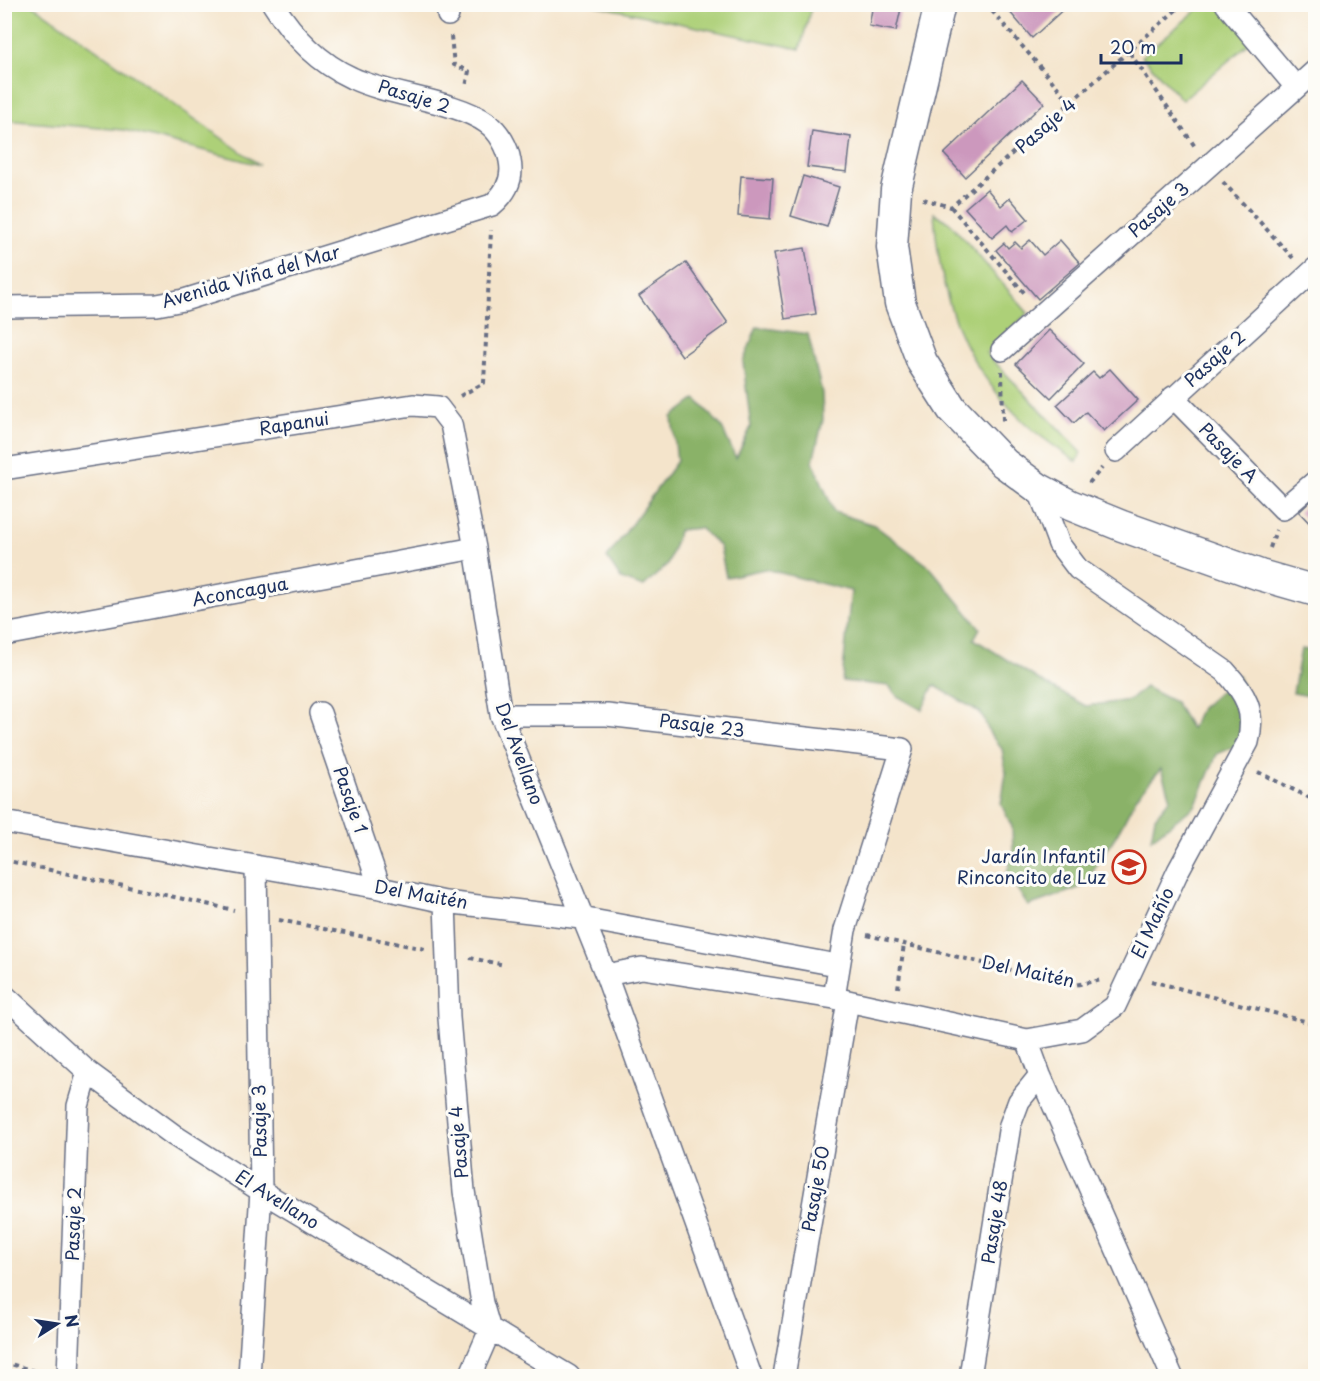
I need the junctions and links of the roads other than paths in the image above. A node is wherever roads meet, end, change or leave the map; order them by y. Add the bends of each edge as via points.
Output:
1 (273, 4) edge
2 (940, 4) edge
3 (1226, 4) edge
4 (1316, 70) edge
5 (1296, 87) junction
6 (492, 205) joint
7 (1316, 268) edge
8 (4, 307) edge
9 (1002, 350) road end
10 (1173, 397) junction
11 (1116, 451) road end
12 (4, 469) edge
13 (1316, 481) edge
14 (1038, 488) junction
15 (475, 548) junction
16 (1316, 591) edge
17 (4, 635) edge
18 (320, 712) dead end
19 (501, 715) junction
20 (902, 749) joint
21 (4, 822) edge
22 (256, 866) junction
23 (380, 888) junction
24 (445, 902) junction
25 (581, 918) junction
26 (837, 965) junction
27 (606, 975) junction
28 (4, 995) edge
29 (841, 999) junction
30 (1027, 1040) junction
31 (88, 1072) junction
32 (1040, 1075) junction
33 (261, 1191) junction
34 (490, 1330) junction
35 (1157, 1347) junction
36 (68, 1377) edge
37 (249, 1377) edge
38 (470, 1377) edge
39 (569, 1377) edge
40 (751, 1377) edge
41 (784, 1377) edge
42 (970, 1377) edge
43 (1153, 1377) edge
44 (1172, 1377) edge

1 - 6 street, Pasaje 2 via 298,40 324,62 354,79 488,123 508,152 511,166 507,189
2 - 14 street via 896,190 892,248 900,303 922,362 952,409 1004,463
3 - 5 street
4 - 5 street, Pasaje 3
5 - 9 street, Pasaje 3
6 - 8 street, Avenida Viña del Mar via 184,300 157,305
7 - 10 street, Pasaje 2
10 - 11 street, Pasaje 2
10 - 13 street, Pasaje A via 1283,509
12 - 15 street, Rapanui via 413,405 438,407 451,424
14 - 16 street via 1070,505 1260,575
14 - 30 street, El Mañío via 1059,544 1078,569 1225,671 1242,689 1250,705 1252,728 1228,782 1178,871 1115,1006 1082,1030
15 - 17 street, Aconcagua
15 - 19 street, Del Avellano
18 - 23 street, Pasaje 1
19 - 20 street, Pasaje 23 via 607,715
19 - 25 street, Del Avellano
20 - 26 street, Pasaje 50
21 - 22 street, Del Maitén
22 - 23 street, Del Maitén
22 - 33 street, Pasaje 3
23 - 24 street, Del Maitén
24 - 25 street, Del Maitén
24 - 34 street, Pasaje 4 via 449,1018 464,1191
25 - 26 street, Del Maitén
25 - 27 street
26 - 29 street, Pasaje 50
27 - 29 street via 642,968
27 - 40 street
28 - 31 street, El Avellano
29 - 30 street
29 - 41 street, Pasaje 50
30 - 32 street
31 - 33 street, El Avellano via 175,1136
31 - 36 street, Pasaje 2 via 78,1106
32 - 35 street
32 - 42 street, Pasaje 48 via 1019,1101 1010,1125
33 - 34 street, El Avellano
33 - 37 street, Pasaje 3
34 - 38 street
34 - 39 street, El Avellano
35 - 43 street
35 - 44 street

